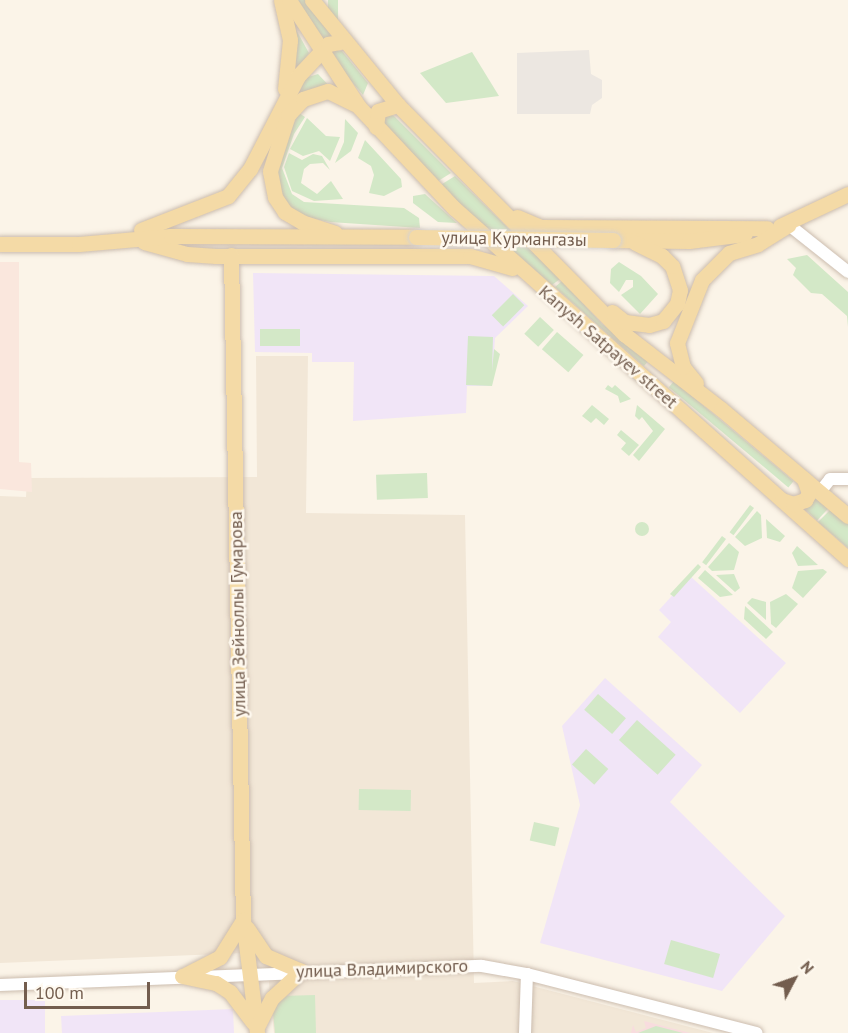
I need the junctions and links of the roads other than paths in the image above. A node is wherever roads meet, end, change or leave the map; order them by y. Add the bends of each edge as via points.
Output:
1 (281, 0) edge
2 (289, 0) edge
3 (312, 0) edge
4 (345, 41) junction
5 (319, 51) junction
6 (283, 99) junction
7 (398, 105) junction
8 (359, 107) junction
9 (376, 127) junction
10 (848, 194) edge
11 (506, 211) junction
12 (789, 225) junction
13 (767, 228) junction
14 (0, 234) edge
15 (140, 235) junction
16 (353, 238) junction
17 (61, 239) junction
18 (620, 240) junction
19 (0, 244) edge
20 (231, 255) junction
21 (848, 272) edge
22 (568, 273) junction
23 (528, 276) junction
24 (678, 377) junction
25 (663, 394) junction
26 (722, 409) junction
27 (803, 477) junction
28 (848, 479) edge
29 (820, 492) junction
30 (782, 500) junction
31 (848, 516) edge
32 (848, 559) edge
33 (243, 920) junction
34 (301, 972) junction
35 (250, 973) junction
36 (527, 974) junction
37 (182, 976) junction
38 (0, 986) edge
39 (525, 1028) edge
40 (256, 1031) edge
41 (757, 1033) edge

1 - 6 main road via 290,40
2 - 5 main road, Kanysh Satpayev street
3 - 4 main road, Kanysh Satpayev street
4 - 5 main road via 336,40
4 - 7 main road, Kanysh Satpayev street
5 - 6 main road
5 - 8 main road, Kanysh Satpayev street
6 - 15 main road via 250,169 228,196
7 - 9 main road via 378,111
7 - 11 main road, Kanysh Satpayev street
8 - 9 main road, Kanysh Satpayev street
8 - 16 main road via 328,91 303,99 288,115 270,171 275,196 285,212 302,222
9 - 23 main road, Kanysh Satpayev street
10 - 12 main road, улица Курмангазы
11 - 13 main road via 540,227
11 - 22 main road, Kanysh Satpayev street
12 - 13 main road, улица Курмангазы
12 - 21 street
12 - 26 main road via 718,261 702,280 685,317 677,343 678,355 690,377
13 - 18 main road, улица Курмангазы via 689,241
14 - 17 main road, улица Курмангазы
15 - 16 main road, улица Курмангазы
15 - 17 main road, улица Курмангазы
15 - 20 main road via 187,254
16 - 18 main road, улица Курмангазы, bridge
17 - 19 main road, улица Курмангазы
18 - 22 main road via 662,256 678,277 678,304 663,321 637,326 625,322
20 - 23 main road via 470,256 500,262
20 - 33 main road, улица Зейноллы Гумарова
22 - 24 main road, Kanysh Satpayev street via 624,334
23 - 25 main road, Kanysh Satpayev street
24 - 25 main road via 662,386
24 - 26 main road, Kanysh Satpayev street
25 - 30 main road, Kanysh Satpayev street
26 - 27 main road, Kanysh Satpayev street
27 - 29 main road, Kanysh Satpayev street
27 - 30 main road via 809,493 805,500 793,504
28 - 29 street via 830,479
29 - 31 main road, Kanysh Satpayev street
30 - 32 main road, Kanysh Satpayev street
33 - 34 main road via 266,956
33 - 35 main road, улица Зейноллы Гумарова
33 - 37 main road via 220,957
34 - 35 street, улица Владимирского
34 - 36 street, улица Владимирского via 482,966
34 - 40 main road via 272,998
35 - 37 street, улица Владимирского
35 - 40 main road, улица Зейноллы Гумарова
36 - 39 street
36 - 41 street, улица Владимирского
37 - 38 street, улица Владимирского
37 - 40 main road via 216,983 230,992 250,1015

